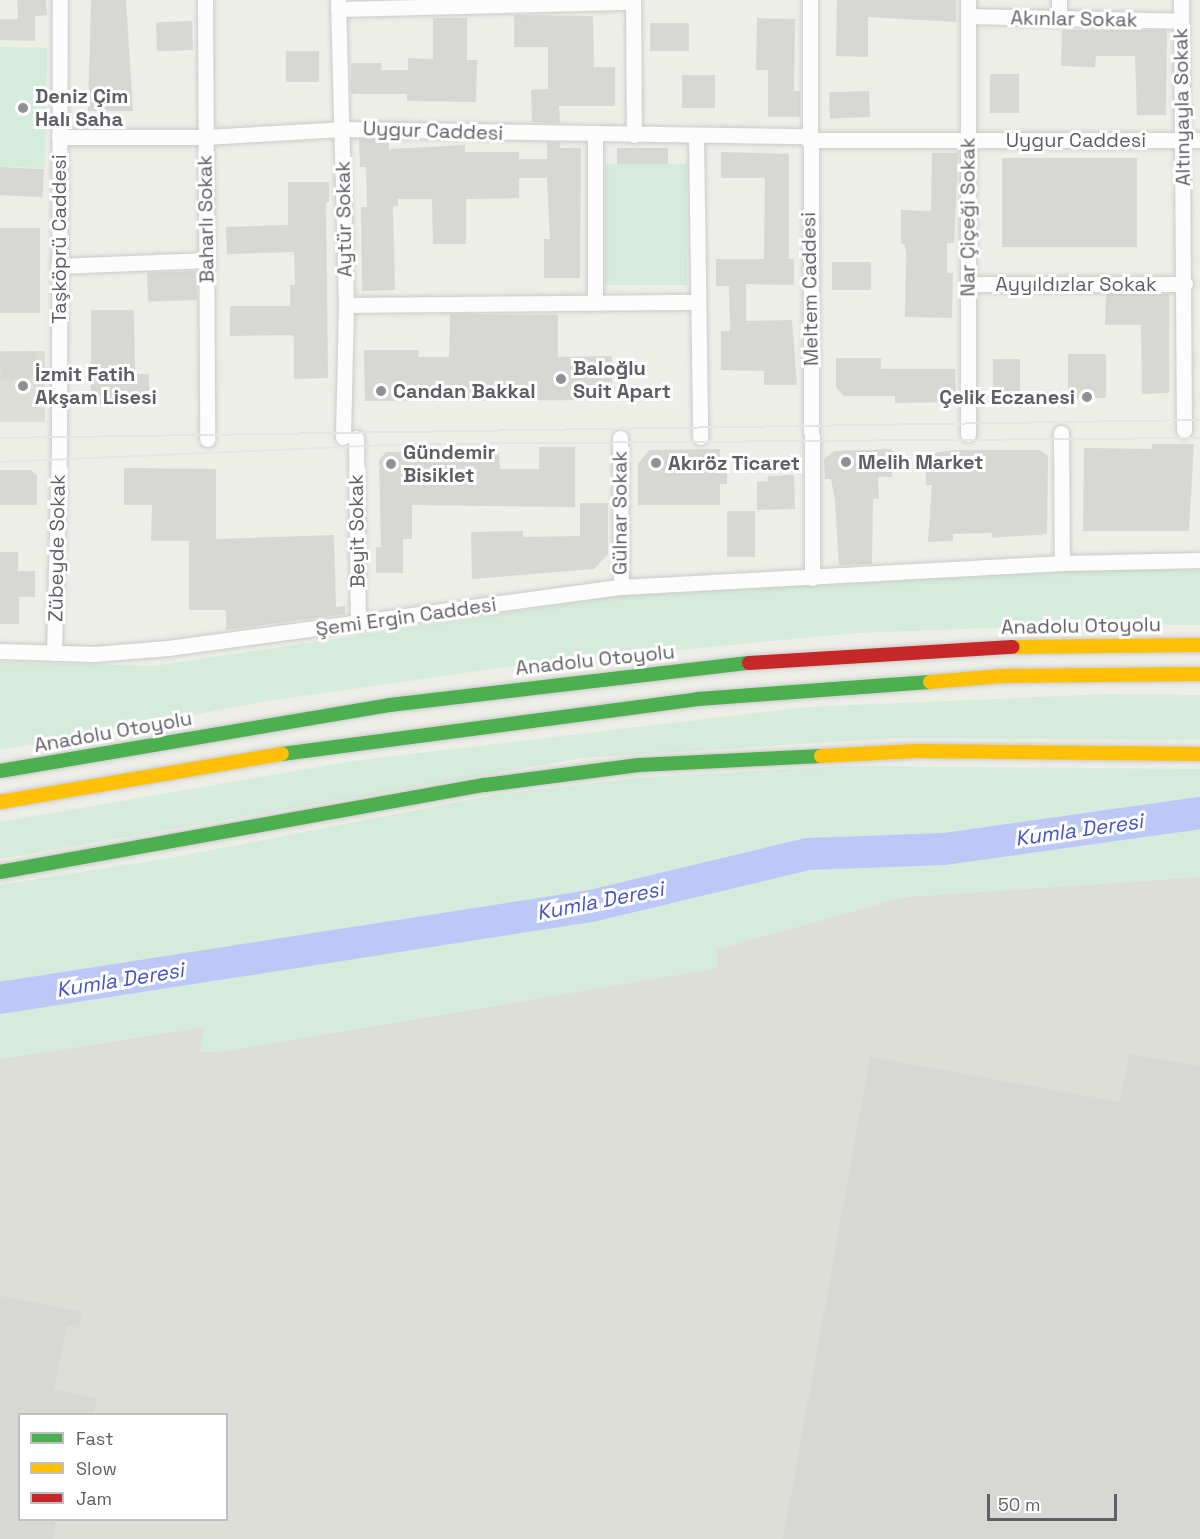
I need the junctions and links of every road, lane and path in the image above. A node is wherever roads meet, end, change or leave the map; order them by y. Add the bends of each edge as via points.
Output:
1 (60, 0) edge
2 (205, 0) edge
3 (810, 0) edge
4 (968, 0) edge
5 (1059, 0) edge
6 (1181, 0) edge
7 (633, 1) edge
8 (338, 4) edge
9 (968, 16) junction
10 (1059, 18) junction
11 (1181, 21) junction
12 (342, 129) junction
13 (634, 135) junction
14 (696, 135) junction
15 (595, 136) junction
16 (59, 137) junction
17 (205, 137) junction
18 (808, 138) junction
19 (968, 140) junction
20 (1200, 140) edge
21 (1182, 141) junction
22 (207, 260) junction
23 (58, 266) junction
24 (968, 284) junction
25 (1185, 284) junction
26 (698, 302) junction
27 (595, 303) junction
28 (346, 305) junction
29 (1184, 430) dead end
30 (1061, 433) dead end
31 (968, 434) dead end
32 (700, 436) dead end
33 (350, 437) joint
34 (620, 438) dead end
35 (207, 439) dead end
36 (59, 443) joint
37 (1200, 560) edge
38 (1062, 563) junction
39 (812, 578) junction
40 (621, 587) junction
41 (358, 624) junction
42 (1200, 645) edge
43 (0, 651) edge
44 (54, 653) junction
45 (1200, 674) edge
46 (1200, 754) edge
47 (0, 771) edge
48 (0, 802) edge
49 (0, 872) edge

1 - 16 street, Taşköprü Caddesi
2 - 17 street, Baharlı Sokak
3 - 18 street, Meltem Caddesi
4 - 9 street, Nar Çiçeği Sokak
5 - 10 street
6 - 11 street, Altınyayla Sokak
7 - 8 street
7 - 13 street
8 - 12 street, Aytür Sokak
9 - 10 street, Akınlar Sokak
9 - 19 street, Nar Çiçeği Sokak
10 - 11 street, Akınlar Sokak
11 - 21 street, Altınyayla Sokak
12 - 15 street, Uygur Caddesi
12 - 17 street, Uygur Caddesi
12 - 28 street, Aytür Sokak
13 - 14 street, Uygur Caddesi
13 - 15 street, Uygur Caddesi
14 - 18 street, Uygur Caddesi
14 - 26 street
15 - 27 street
16 - 17 street, Uygur Caddesi
16 - 23 street, Taşköprü Caddesi
17 - 22 street, Baharlı Sokak
18 - 19 street, Uygur Caddesi
18 - 39 street, Meltem Caddesi
19 - 21 street, Uygur Caddesi
19 - 24 street, Nar Çiçeği Sokak
20 - 21 street, Uygur Caddesi
21 - 25 street, Altınyayla Sokak
22 - 23 street
22 - 35 street, Baharlı Sokak
23 - 36 street, Taşköprü Caddesi
24 - 25 street, Ayyıldızlar Sokak
24 - 31 street, Nar Çiçeği Sokak
25 - 29 street, Altınyayla Sokak
26 - 27 street
26 - 32 street
27 - 28 street
28 - 33 street, Aytür Sokak
30 - 38 street
33 - 41 street, Beyit Sokak
34 - 40 street, Gülnar Sokak
36 - 44 street, Zübeyde Sokak
37 - 38 street, Şemi Ergin Caddesi
38 - 39 street, Şemi Ergin Caddesi
39 - 40 street, Şemi Ergin Caddesi
40 - 41 street, Şemi Ergin Caddesi
41 - 44 street, Şemi Ergin Caddesi via 168,648
42 - 47 main road, Anadolu Otoyolu via 963,649 803,658 609,677 390,705
43 - 44 street, Şemi Ergin Caddesi
45 - 48 main road via 1003,676 698,699 349,742
46 - 49 main road via 915,751 639,765 484,785

